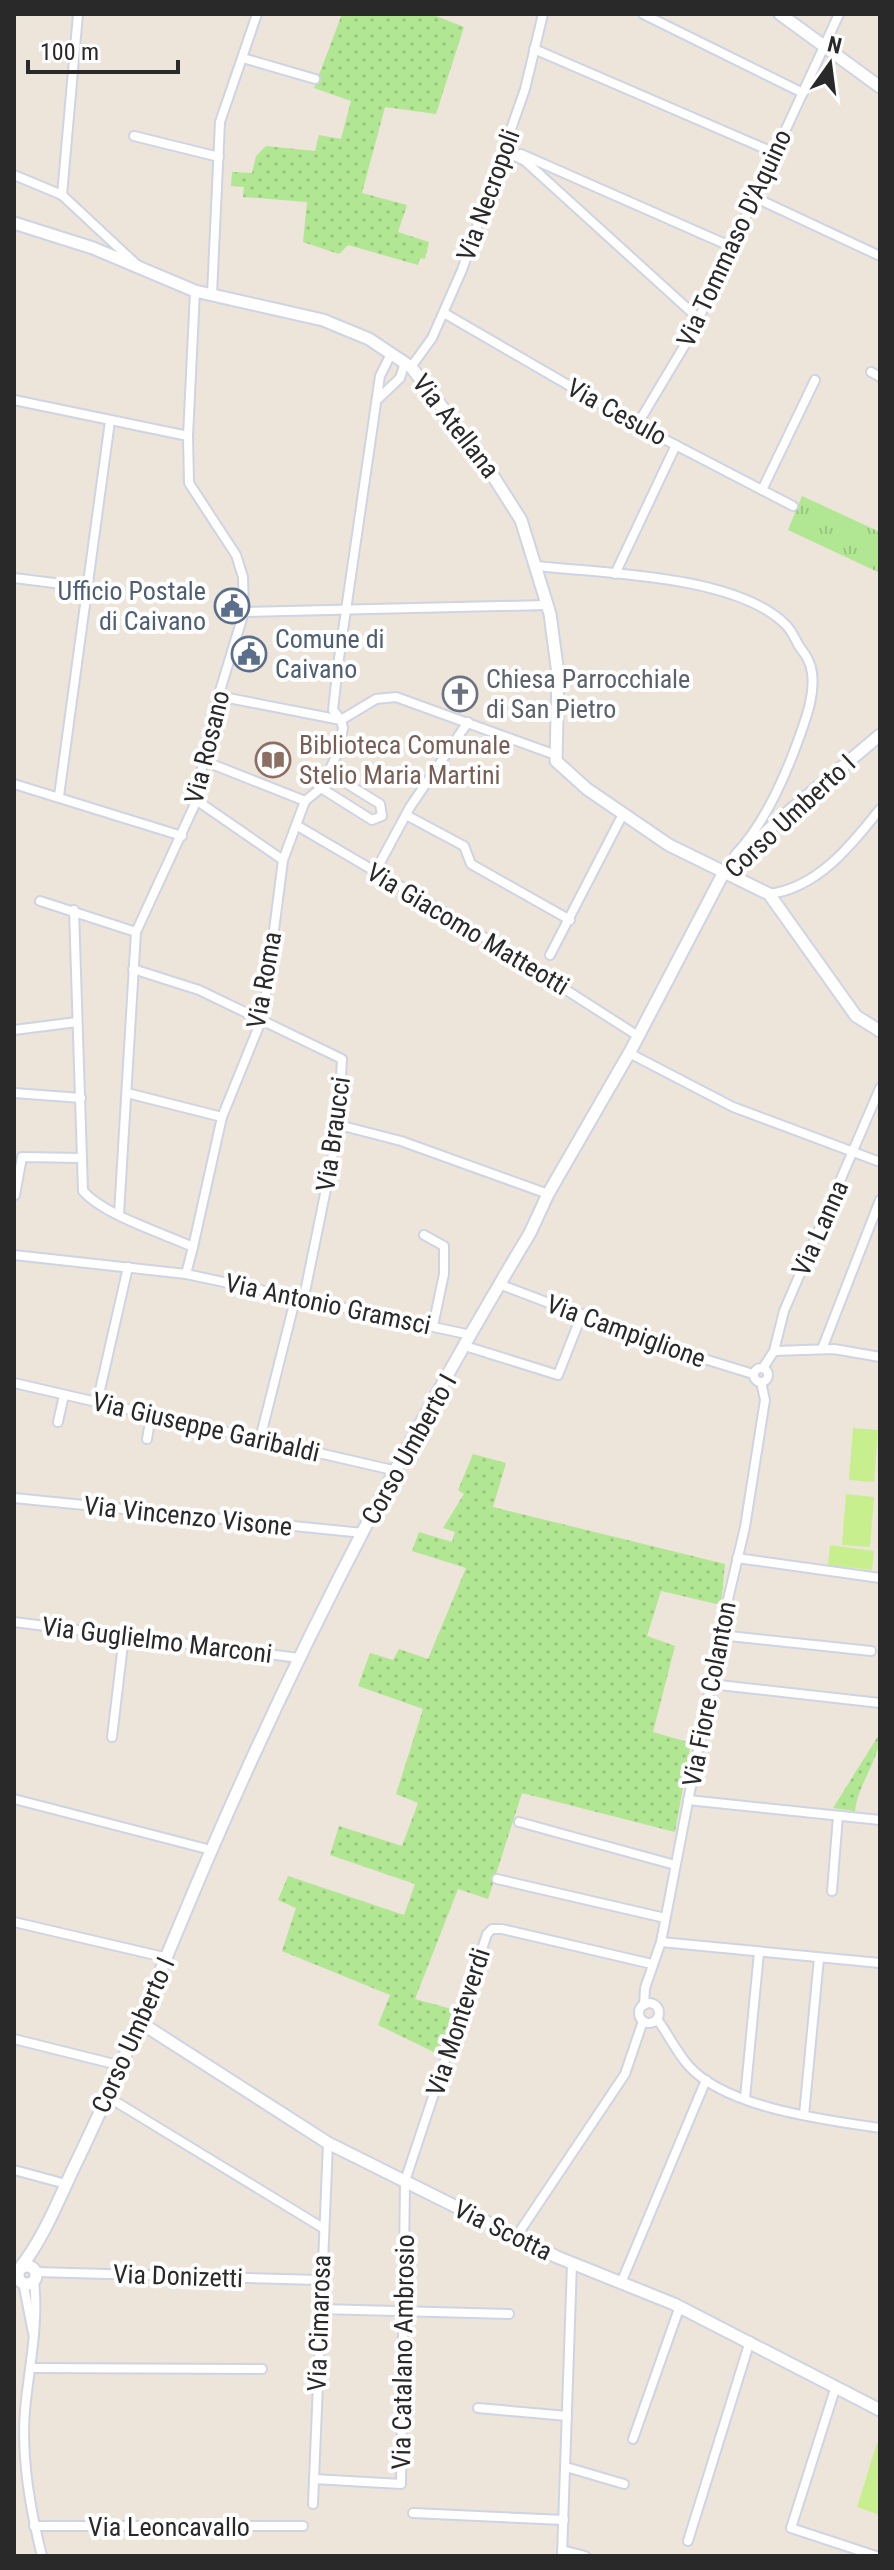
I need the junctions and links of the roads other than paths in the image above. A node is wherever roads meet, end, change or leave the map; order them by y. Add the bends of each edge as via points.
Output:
1 (78, 14) edge
2 (257, 14) edge
3 (643, 14) edge
4 (780, 14) edge
5 (839, 14) edge
6 (541, 15) edge
7 (825, 47) junction
8 (534, 49) junction
9 (243, 58) junction
10 (315, 79) dead end
11 (880, 87) edge
12 (803, 93) junction
13 (134, 136) dead end
14 (506, 149) junction
15 (775, 153) junction
16 (219, 157) junction
17 (14, 175) edge
18 (62, 195) junction
19 (756, 198) junction
20 (14, 223) edge
21 (732, 247) junction
22 (880, 256) edge
23 (140, 267) junction
24 (195, 291) junction
25 (212, 294) junction
26 (444, 313) junction
27 (699, 319) junction
28 (391, 354) junction
29 (408, 365) junction
30 (871, 372) dead end
31 (880, 377) edge
32 (815, 380) dead end
33 (379, 398) junction
34 (14, 400) edge
35 (110, 421) junction
36 (637, 425) junction
37 (188, 436) junction
38 (676, 445) junction
39 (762, 490) junction
40 (793, 506) dead end
41 (535, 566) junction
42 (615, 574) junction
43 (14, 578) edge
44 (86, 587) junction
45 (547, 605) junction
46 (346, 610) junction
47 (244, 612) junction
48 (218, 696) junction
49 (341, 720) junction
50 (468, 722) junction
51 (880, 735) edge
52 (553, 754) junction
53 (204, 761) junction
54 (328, 772) junction
55 (14, 784) edge
56 (321, 788) junction
57 (59, 796) junction
58 (196, 800) junction
59 (305, 801) junction
60 (880, 809) edge
61 (623, 814) junction
62 (406, 815) junction
63 (296, 825) junction
64 (182, 836) junction
65 (283, 860) junction
66 (375, 872) junction
67 (724, 872) junction
68 (769, 894) junction
69 (40, 901) dead end
70 (74, 910) junction
71 (570, 920) junction
72 (136, 932) junction
73 (133, 969) junction
74 (540, 972) junction
75 (261, 1020) junction
76 (77, 1022) junction
77 (14, 1030) edge
78 (880, 1031) edge
79 (638, 1036) junction
80 (629, 1053) junction
81 (880, 1088) edge
82 (14, 1093) edge
83 (127, 1093) junction
84 (81, 1098) junction
85 (222, 1117) junction
86 (339, 1125) junction
87 (852, 1152) junction
88 (81, 1158) junction
89 (880, 1162) edge
90 (548, 1194) junction
91 (15, 1195) edge
92 (880, 1200) edge
93 (119, 1214) junction
94 (424, 1235) dead end
95 (193, 1247) junction
96 (14, 1256) edge
97 (128, 1267) junction
98 (186, 1274) junction
99 (499, 1284) junction
100 (300, 1296) junction
101 (582, 1314) junction
102 (433, 1326) junction
103 (468, 1341) junction
104 (822, 1349) junction
105 (774, 1351) junction
106 (880, 1357) edge
107 (763, 1368) junction
108 (753, 1374) junction
109 (761, 1382) junction
110 (14, 1383) edge
111 (64, 1395) junction
112 (97, 1403) junction
113 (151, 1416) junction
114 (58, 1422) dead end
115 (147, 1439) dead end
116 (260, 1439) junction
117 (397, 1471) junction
118 (14, 1498) edge
119 (363, 1533) junction
120 (737, 1558) junction
121 (880, 1578) edge
122 (14, 1622) edge
123 (720, 1635) junction
124 (124, 1636) junction
125 (871, 1651) dead end
126 (299, 1658) junction
127 (710, 1684) junction
128 (880, 1703) edge
129 (112, 1737) dead end
130 (14, 1799) edge
131 (688, 1800) junction
132 (838, 1816) junction
133 (880, 1820) edge
134 (519, 1822) dead end
135 (211, 1850) junction
136 (675, 1865) junction
137 (497, 1879) dead end
138 (832, 1891) dead end
139 (665, 1918) junction
140 (14, 1922) edge
141 (661, 1942) junction
142 (759, 1952) junction
143 (168, 1958) junction
144 (819, 1958) junction
145 (880, 1963) edge
146 (652, 1964) junction
147 (644, 2005) junction
148 (657, 2019) junction
149 (643, 2021) junction
150 (141, 2023) junction
151 (14, 2039) edge
152 (122, 2066) junction
153 (706, 2080) junction
154 (108, 2097) junction
155 (745, 2098) junction
156 (804, 2115) junction
157 (880, 2115) edge
158 (879, 2128) edge
159 (328, 2143) junction
160 (14, 2170) edge
161 (405, 2181) junction
162 (66, 2184) junction
163 (323, 2228) junction
164 (516, 2237) junction
165 (572, 2263) junction
166 (22, 2279) edge
167 (320, 2280) junction
168 (621, 2283) junction
169 (680, 2306) junction
170 (320, 2309) junction
171 (403, 2311) junction
172 (509, 2314) dead end
173 (33, 2334) junction
174 (750, 2341) junction
175 (32, 2368) junction
176 (262, 2369) dead end
177 (836, 2386) junction
178 (478, 2408) dead end
179 (880, 2410) edge
180 (567, 2416) junction
181 (633, 2439) dead end
182 (566, 2467) junction
183 (314, 2479) junction
184 (624, 2484) dead end
185 (313, 2504) dead end
186 (413, 2513) dead end
187 (564, 2520) junction
188 (34, 2526) junction
189 (303, 2526) dead end
190 (688, 2541) dead end
191 (562, 2553) edge
192 (42, 2556) edge
193 (585, 2556) edge
194 (876, 2556) edge

1 - 18 street
2 - 9 street
3 - 12 street
4 - 7 main road
5 - 7 street, Via Tommaso D'Aquino
6 - 8 street, Via Necropoli
7 - 11 main road
7 - 12 street, Via Tommaso D'Aquino
8 - 14 street, Via Necropoli
8 - 15 street
9 - 10 street
9 - 16 street via 220,122
12 - 15 street, Via Tommaso D'Aquino
13 - 16 street
14 - 21 street
14 - 26 street, Via Necropoli
14 - 27 street
15 - 19 street, Via Tommaso D'Aquino
16 - 25 street
17 - 18 street
18 - 23 street
19 - 21 street, Via Tommaso D'Aquino
19 - 22 street
20 - 23 main road, Via Atellana
21 - 27 street, Via Tommaso D'Aquino
23 - 24 main road, Via Atellana
24 - 25 main road, Via Atellana
24 - 37 street, Via Rosano
25 - 28 main road, Via Atellana via 323,320
26 - 29 street, Via Necropoli
26 - 36 street, Via Cesulo
27 - 36 street, Via Tommaso D'Aquino
28 - 29 main road, Via Atellana
28 - 33 street via 382,367
29 - 33 street, Via Necropoli
29 - 41 main road, Via Atellana via 511,499
30 - 31 street
32 - 39 street
33 - 46 street
34 - 35 street
35 - 37 street
35 - 44 street
36 - 38 street, Via Cesulo
37 - 47 street, Via Rosano via 189,483 236,555
38 - 39 street, Via Cesulo
38 - 42 street
39 - 40 street, Via Cesulo
41 - 42 street
41 - 45 main road, Via Atellana
42 - 67 street via 722,592 757,604 787,625 808,658 812,694 796,746 751,838
43 - 44 street
44 - 57 street
45 - 46 street
45 - 52 main road, Via Atellana via 558,674
46 - 47 street
46 - 49 street via 333,710
47 - 48 street, Via Rosano
48 - 49 street
48 - 53 street, Via Rosano
49 - 50 street via 386,696
49 - 54 street via 342,737
50 - 52 street
50 - 62 street
51 - 67 main road, Corso Umberto I
52 - 61 main road via 577,780
53 - 58 street, Via Rosano
53 - 59 street
54 - 56 street
54 - 56 street via 380,804 382,816 372,820
55 - 57 street
56 - 59 street
57 - 64 street
58 - 64 street, Via Rosano
58 - 65 street
59 - 63 street, Via Roma
60 - 68 street via 818,876 793,891
61 - 67 main road via 694,860
61 - 71 street
62 - 66 street
62 - 71 street via 464,846 471,864
63 - 65 street, Via Roma
63 - 66 street, Via Giacomo Matteotti
64 - 72 street, Via Rosano
65 - 75 street, Via Roma
66 - 74 street, Via Giacomo Matteotti
67 - 68 main road
67 - 79 main road, Corso Umberto I
68 - 78 main road via 856,1016
69 - 70 street
70 - 72 street
70 - 76 street
71 - 74 street
72 - 73 street, Via Rosano
73 - 75 street via 199,990
73 - 83 street, Via Rosano
74 - 79 street, Via Giacomo Matteotti
75 - 85 street, Via Roma
75 - 86 street, Via Braucci via 342,1059
76 - 77 street
76 - 84 street
79 - 80 main road, Corso Umberto I
80 - 87 street via 733,1107
80 - 90 main road, Corso Umberto I
81 - 87 street, Via Lanna
82 - 84 street
83 - 85 street
83 - 93 street, Via Rosano
84 - 88 street
85 - 95 street, Via Roma
86 - 90 street via 401,1141
86 - 100 street, Via Braucci
87 - 89 street
87 - 105 street, Via Lanna via 784,1311
88 - 91 street via 22,1157
88 - 93 street via 83,1191
90 - 99 main road, Corso Umberto I
92 - 104 street
93 - 95 street
94 - 102 street via 444,1246
95 - 98 street, Via Roma
96 - 97 street, Via Antonio Gramsci
97 - 98 street, Via Antonio Gramsci
97 - 112 street
98 - 100 street, Via Antonio Gramsci
99 - 101 street, Via Campiglione
99 - 103 main road, Corso Umberto I
100 - 102 street, Via Antonio Gramsci
100 - 116 street, Via Braucci
101 - 103 street, Via Antonio Gramsci via 558,1375
101 - 108 street, Via Campiglione
102 - 103 street, Via Antonio Gramsci
103 - 117 main road, Corso Umberto I
104 - 105 street
104 - 106 street
105 - 107 street, Via Lanna
107 - 108 street
107 - 109 street, Via Fiore Colanton via 768,1375
108 - 109 street
109 - 120 street, Via Fiore Colanton via 762,1423
110 - 111 street, Via Giuseppe Garibaldi
111 - 112 street, Via Giuseppe Garibaldi
111 - 114 street
112 - 113 street, Via Giuseppe Garibaldi
113 - 115 street
113 - 116 street, Via Giuseppe Garibaldi
116 - 117 street, Via Giuseppe Garibaldi
117 - 119 main road, Corso Umberto I
118 - 119 street, Via Vincenzo Visone
119 - 126 main road, Corso Umberto I
120 - 121 street
120 - 123 street, Via Fiore Colanton
122 - 124 street, Via Guglielmo Marconi
123 - 125 street
123 - 127 street, Via Fiore Colanton
124 - 126 street, Via Guglielmo Marconi
124 - 129 street
126 - 135 main road, Corso Umberto I
127 - 128 street
127 - 131 street, Via Fiore Colanton
130 - 135 street
131 - 132 street
131 - 136 street, Via Fiore Colanton
132 - 133 street
132 - 138 street
134 - 136 street
135 - 143 main road, Corso Umberto I
136 - 139 street, Via Fiore Colanton
137 - 139 street
139 - 141 street, Via Fiore Colanton
140 - 143 street
141 - 142 street
141 - 146 street, Via Fiore Colanton
142 - 144 street
142 - 155 street
143 - 150 main road, Corso Umberto I
144 - 145 street
144 - 156 street
146 - 147 street, Via Fiore Colanton
146 - 161 street, Via Monteverdi via 492,1929
147 - 148 street via 656,2007
147 - 149 street, Via Fiore Colanton via 639,2013
148 - 149 street
148 - 153 street via 689,2067
149 - 164 street, Via Fiore Colanton via 625,2074
150 - 152 main road, Corso Umberto I
150 - 159 main road, Via Scotta
151 - 152 street
152 - 154 main road, Corso Umberto I
153 - 155 street
153 - 168 street
154 - 162 main road, Corso Umberto I
154 - 163 street
155 - 156 street
156 - 158 street
157 - 158 street
159 - 161 main road, Via Scotta
159 - 163 street, Via Cimarosa
160 - 162 street
161 - 164 main road, Via Scotta
161 - 171 street, Via Catalano Ambrosio
162 - 166 main road, Corso Umberto I
163 - 167 street, Via Cimarosa
164 - 165 main road, Via Scotta
165 - 168 main road, Via Scotta
165 - 180 street
166 - 167 street, Via Donizetti
166 - 173 street
166 - 173 street
167 - 170 street, Via Cimarosa
168 - 169 main road, Via Scotta
169 - 174 main road, Via Scotta
169 - 181 street
170 - 171 street
170 - 183 street, Via Cimarosa
171 - 172 street
171 - 183 street, Via Catalano Ambrosio via 401,2484
173 - 175 street
174 - 177 main road, Via Scotta
174 - 190 street
175 - 176 street
175 - 188 street via 25,2431
177 - 179 main road, Via Scotta
177 - 194 street via 791,2528
178 - 180 street
180 - 182 street
182 - 184 street
182 - 187 street
183 - 185 street, Via Cimarosa
186 - 187 street
187 - 191 street
188 - 189 street, Via Leoncavallo
188 - 192 street
191 - 193 street

